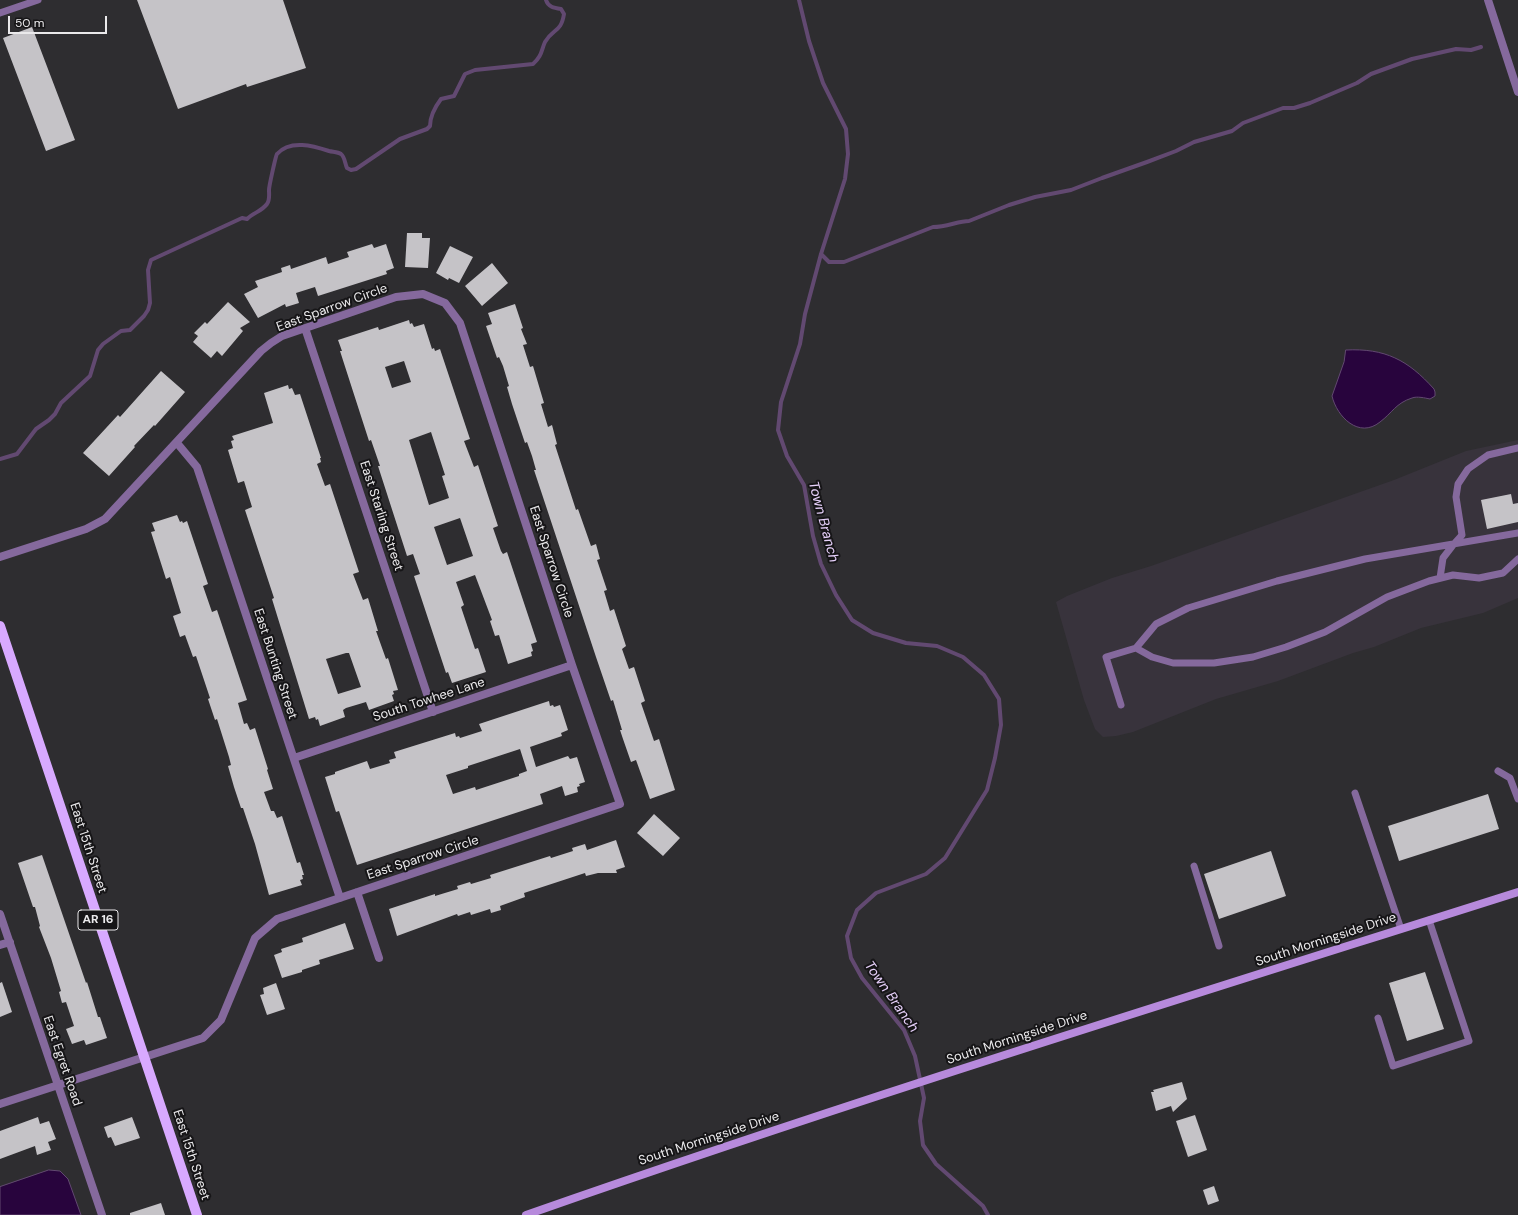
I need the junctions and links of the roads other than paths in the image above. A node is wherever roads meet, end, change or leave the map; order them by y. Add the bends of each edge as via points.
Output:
1 (38, 0) edge
2 (1488, 0) edge
3 (0, 13) edge
4 (1518, 92) edge
5 (305, 328) junction
6 (176, 443) junction
7 (1518, 448) edge
8 (1518, 533) edge
9 (1453, 545) junction
10 (0, 557) edge
11 (1518, 559) edge
12 (1440, 578) junction
13 (0, 626) edge
14 (1136, 648) junction
15 (572, 666) junction
16 (1121, 705) dead end
17 (433, 712) junction
18 (294, 758) junction
19 (1498, 771) dead end
20 (1355, 793) dead end
21 (1518, 800) edge
22 (1194, 866) dead end
23 (357, 892) junction
24 (1518, 892) edge
25 (340, 898) junction
26 (0, 914) edge
27 (1429, 920) junction
28 (1401, 929) junction
29 (10, 942) junction
30 (0, 945) edge
31 (1219, 946) dead end
32 (380, 958) dead end
33 (1378, 1018) dead end
34 (144, 1058) junction
35 (58, 1085) junction
36 (0, 1104) edge
37 (102, 1215) edge
38 (197, 1215) edge
39 (526, 1215) edge

1 - 3 lane
2 - 4 street
5 - 6 street, East Sparrow Circle via 282,336 261,351
5 - 15 street, East Sparrow Circle via 396,297 423,294 445,303 460,323
5 - 17 street, East Starling Street
6 - 10 street, East Sparrow Circle via 105,519 86,529
6 - 18 street, East Bunting Street via 197,467
7 - 9 lane via 1488,455 1468,469 1458,484 1456,497 1462,535
8 - 9 lane
9 - 12 lane via 1444,558
9 - 14 lane via 1365,559 1277,581 1188,608 1156,624
11 - 12 lane via 1503,572 1479,578 1453,575
12 - 14 lane via 1387,597 1325,632 1253,657 1214,663 1173,663 1152,657
13 - 34 main road, East 15th Street / AR 16
14 - 16 lane via 1106,657
15 - 17 street, South Towhee Lane
15 - 23 street, East Sparrow Circle via 620,804
17 - 18 street, South Towhee Lane
18 - 25 street, East Bunting Street
19 - 21 lane via 1510,778
20 - 28 lane
22 - 31 lane
23 - 25 street, East Sparrow Circle
23 - 32 street
24 - 27 street, South Morningside Drive
25 - 34 street, East Sparrow Circle via 277,919 255,938 221,1020 203,1038
26 - 29 street, East Egret Road
27 - 28 street, South Morningside Drive
27 - 33 lane via 1469,1041 1393,1066
28 - 39 street, South Morningside Drive via 688,1158
29 - 30 street
29 - 35 street, East Egret Road
34 - 35 street, East Sparrow Circle
34 - 38 main road, East 15th Street / AR 16
35 - 36 street, East Sparrow Circle
35 - 37 street, East Egret Road

